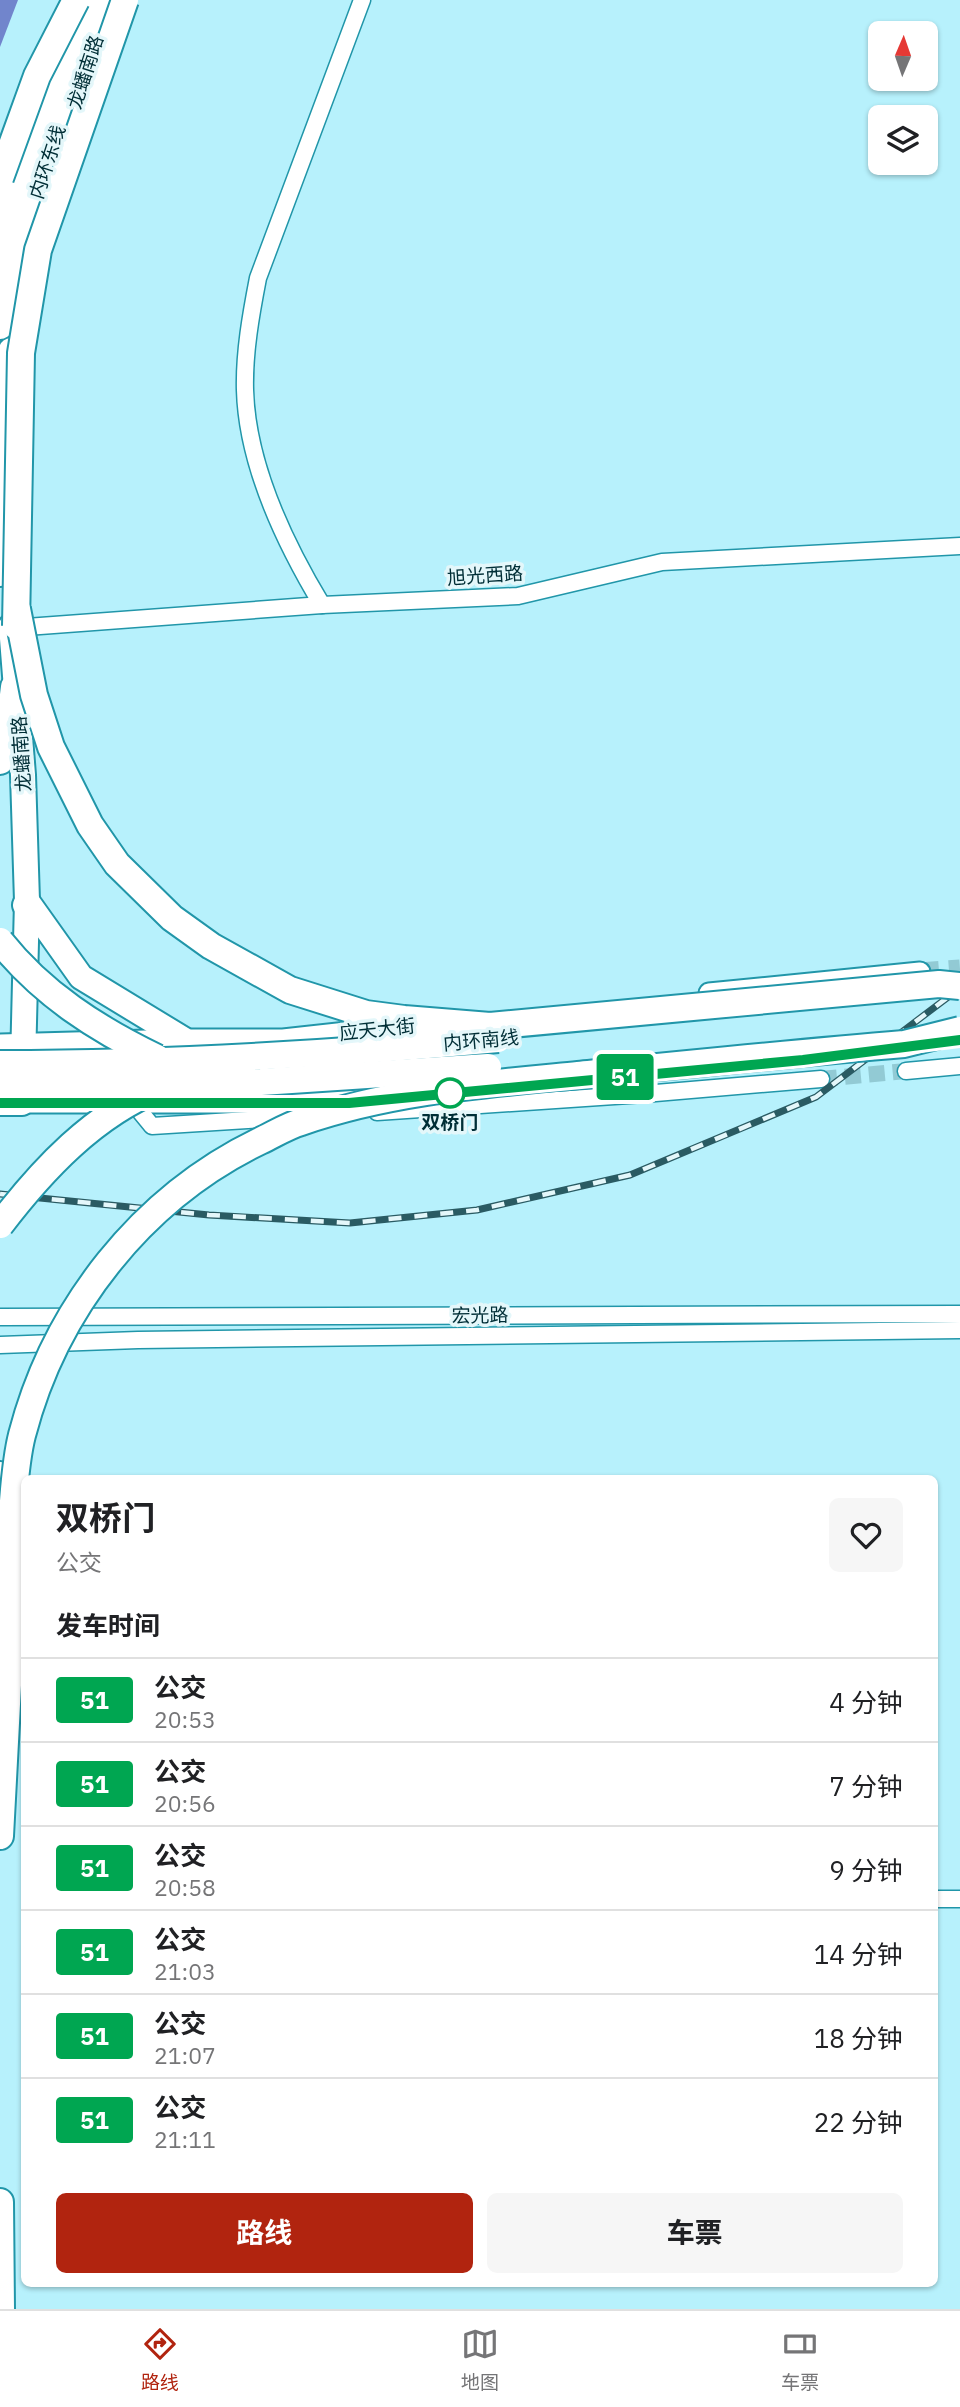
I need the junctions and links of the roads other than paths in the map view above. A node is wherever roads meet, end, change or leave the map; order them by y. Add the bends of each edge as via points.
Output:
1 (63, 0) edge
2 (77, 0) edge
3 (101, 0) edge
4 (110, 0) edge
5 (125, 0) edge
6 (362, 0) edge
7 (0, 178) edge
8 (0, 202) edge
9 (0, 251) edge
10 (0, 326) edge
11 (5, 487) junction
12 (960, 546) edge
13 (0, 573) edge
14 (321, 605) junction
15 (14, 619) junction
16 (0, 761) edge
17 (27, 901) junction
18 (0, 941) edge
19 (0, 947) edge
20 (920, 972) tunnel mouth
21 (960, 986) edge
22 (960, 997) edge
23 (960, 1024) edge
24 (490, 1026) junction
25 (960, 1030) edge
26 (183, 1039) junction
27 (11, 1044) edge
28 (803, 1060) dead end
29 (0, 1064) edge
30 (960, 1066) edge
31 (906, 1071) tunnel mouth
32 (821, 1079) tunnel mouth
33 (497, 1083) junction
34 (0, 1088) edge
35 (11, 1103) edge
36 (134, 1104) junction
37 (0, 1225) edge
38 (960, 1314) edge
39 (0, 1317) edge
40 (960, 1330) edge
41 (0, 1345) edge
42 (0, 1475) edge
43 (10, 1532) junction
44 (0, 1836) edge
45 (938, 1899) edge
46 (960, 1899) edge
47 (0, 2202) edge
48 (1, 2309) edge

1 - 8 main road
2 - 7 highway, bridge via 37,76
2 - 9 highway, 内环东线, bridge
3 - 10 highway, 内环东线 via 10,275
4 - 11 main road, 龙蟠南路 via 74,103 18,296 7,384
5 - 15 highway, bridge via 38,250 21,354
6 - 14 street via 258,278 245,389 252,446 265,486 296,562
11 - 13 highway
11 - 15 main road, 龙蟠南路
12 - 14 street, 旭光西路 via 662,562 518,596
14 - 15 street, 旭光西路
15 - 16 highway, bridge via 14,687
15 - 17 main road, 龙蟠南路
15 - 24 highway, bridge via 51,747 69,787 117,864 172,918 211,946 290,990 366,1014
17 - 19 main road
17 - 26 main road via 80,977
17 - 27 main road, 龙蟠南路
18 - 33 highway, bridge via 42,987 114,1037 177,1068 243,1087 313,1094
20 - 26 street, 应天大街 via 283,1039
21 - 24 highway, bridge via 939,984
22 - 29 highway, 内环南线, bridge via 450,1043 226,1058
23 - 34 highway, 内环南线, bridge via 456,1070 261,1082
24 - 37 highway, bridge via 368,1033 289,1046 219,1065 151,1091 105,1119 59,1157
25 - 33 highway, bridge via 904,1044
26 - 27 street, 应天大街
27 - 35 main road, 龙蟠南路
28 - 36 street via 349,1103
30 - 31 street
32 - 36 street via 152,1126
33 - 43 highway, bridge via 386,1098 299,1122 209,1169 168,1200 98,1274 45,1368 22,1437
35 - 36 street
38 - 39 street, 宏光路
40 - 41 street, 宏光路
42 - 43 highway, bridge
43 - 44 highway
45 - 46 street
47 - 48 highway

